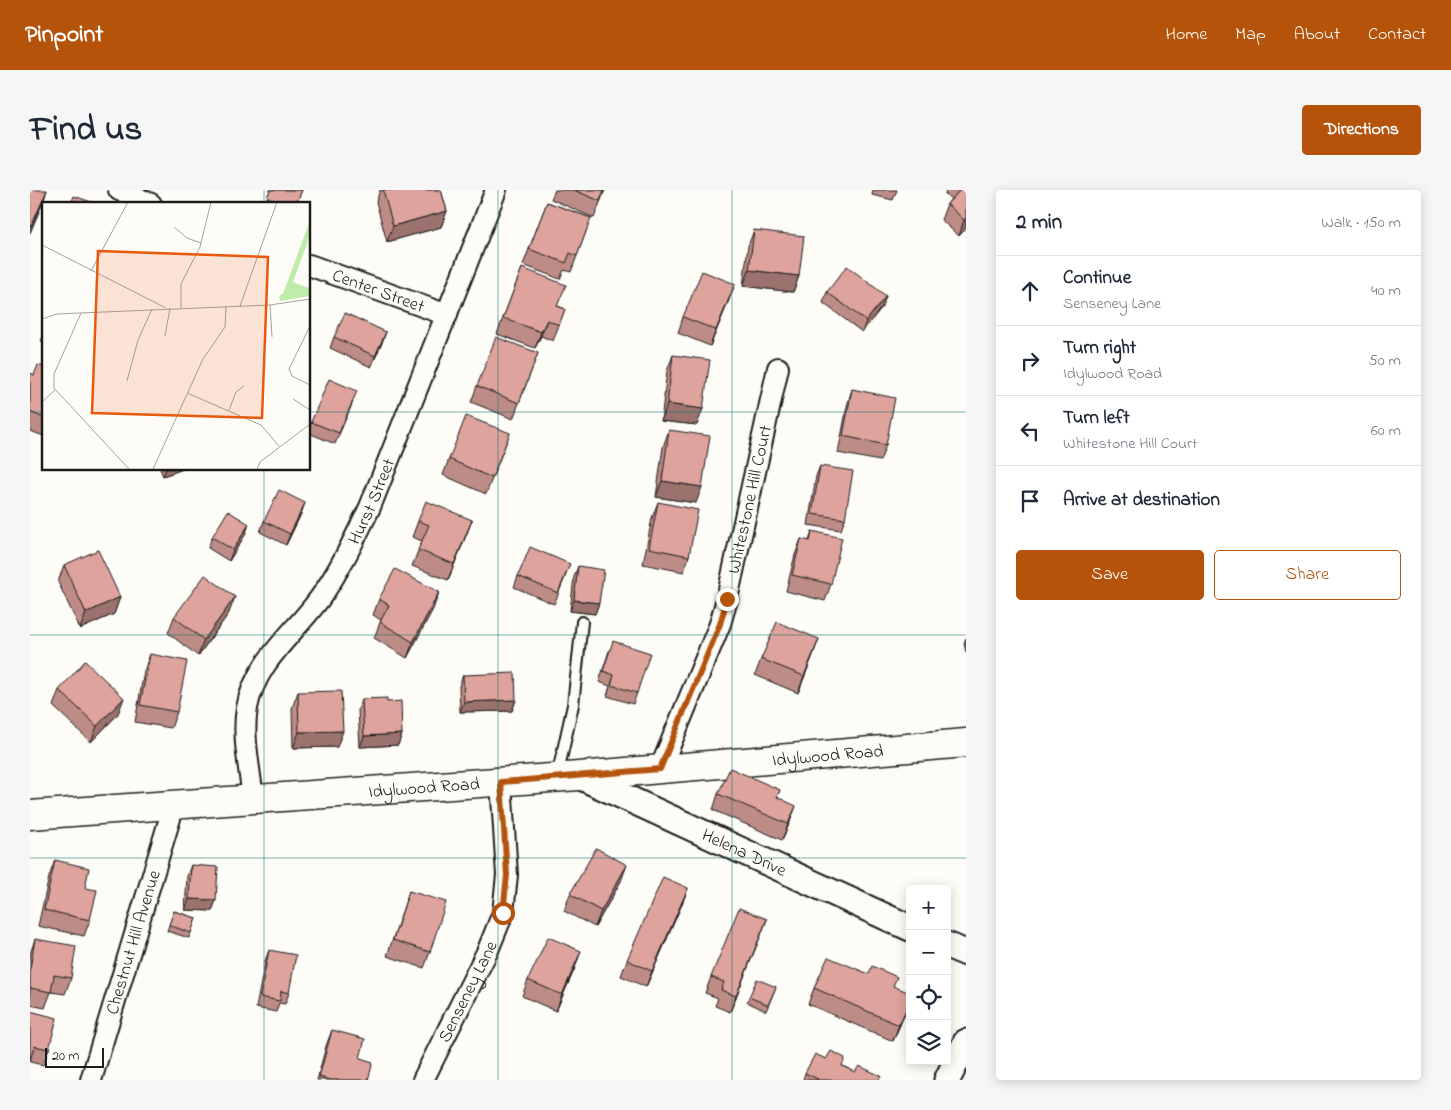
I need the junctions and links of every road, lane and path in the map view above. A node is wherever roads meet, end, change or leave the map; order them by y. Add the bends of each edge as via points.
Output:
1 (119, 190) edge
2 (496, 190) edge
3 (146, 202) edge
4 (310, 265) edge
5 (447, 315) junction
6 (778, 368) dead end
7 (582, 622) dead end
8 (966, 743) edge
9 (660, 769) junction
10 (568, 777) junction
11 (501, 782) junction
12 (253, 799) junction
13 (174, 805) junction
14 (30, 815) edge
15 (906, 926) edge
16 (951, 947) edge
17 (966, 953) edge
18 (966, 1042) edge
19 (91, 1080) edge
20 (423, 1080) edge
21 (947, 1080) edge

1 - 3 street
2 - 5 street, Hurst Street
4 - 5 street, Center Street
5 - 12 street, Hurst Street via 370,507 345,557 320,597 265,663 254,684 246,723
6 - 9 street, Whitestone Hill Court via 720,624
7 - 10 lane
8 - 9 main road, Idylwood Road
9 - 10 main road, Idylwood Road
10 - 11 main road, Idylwood Road
10 - 15 street, Helena Drive
11 - 12 main road, Idylwood Road
11 - 20 street, Senseney Lane via 507,875 503,913
12 - 13 main road, Idylwood Road
13 - 14 main road, Idylwood Road
13 - 19 street, Chestnut Hill Avenue
16 - 17 street
18 - 21 street

